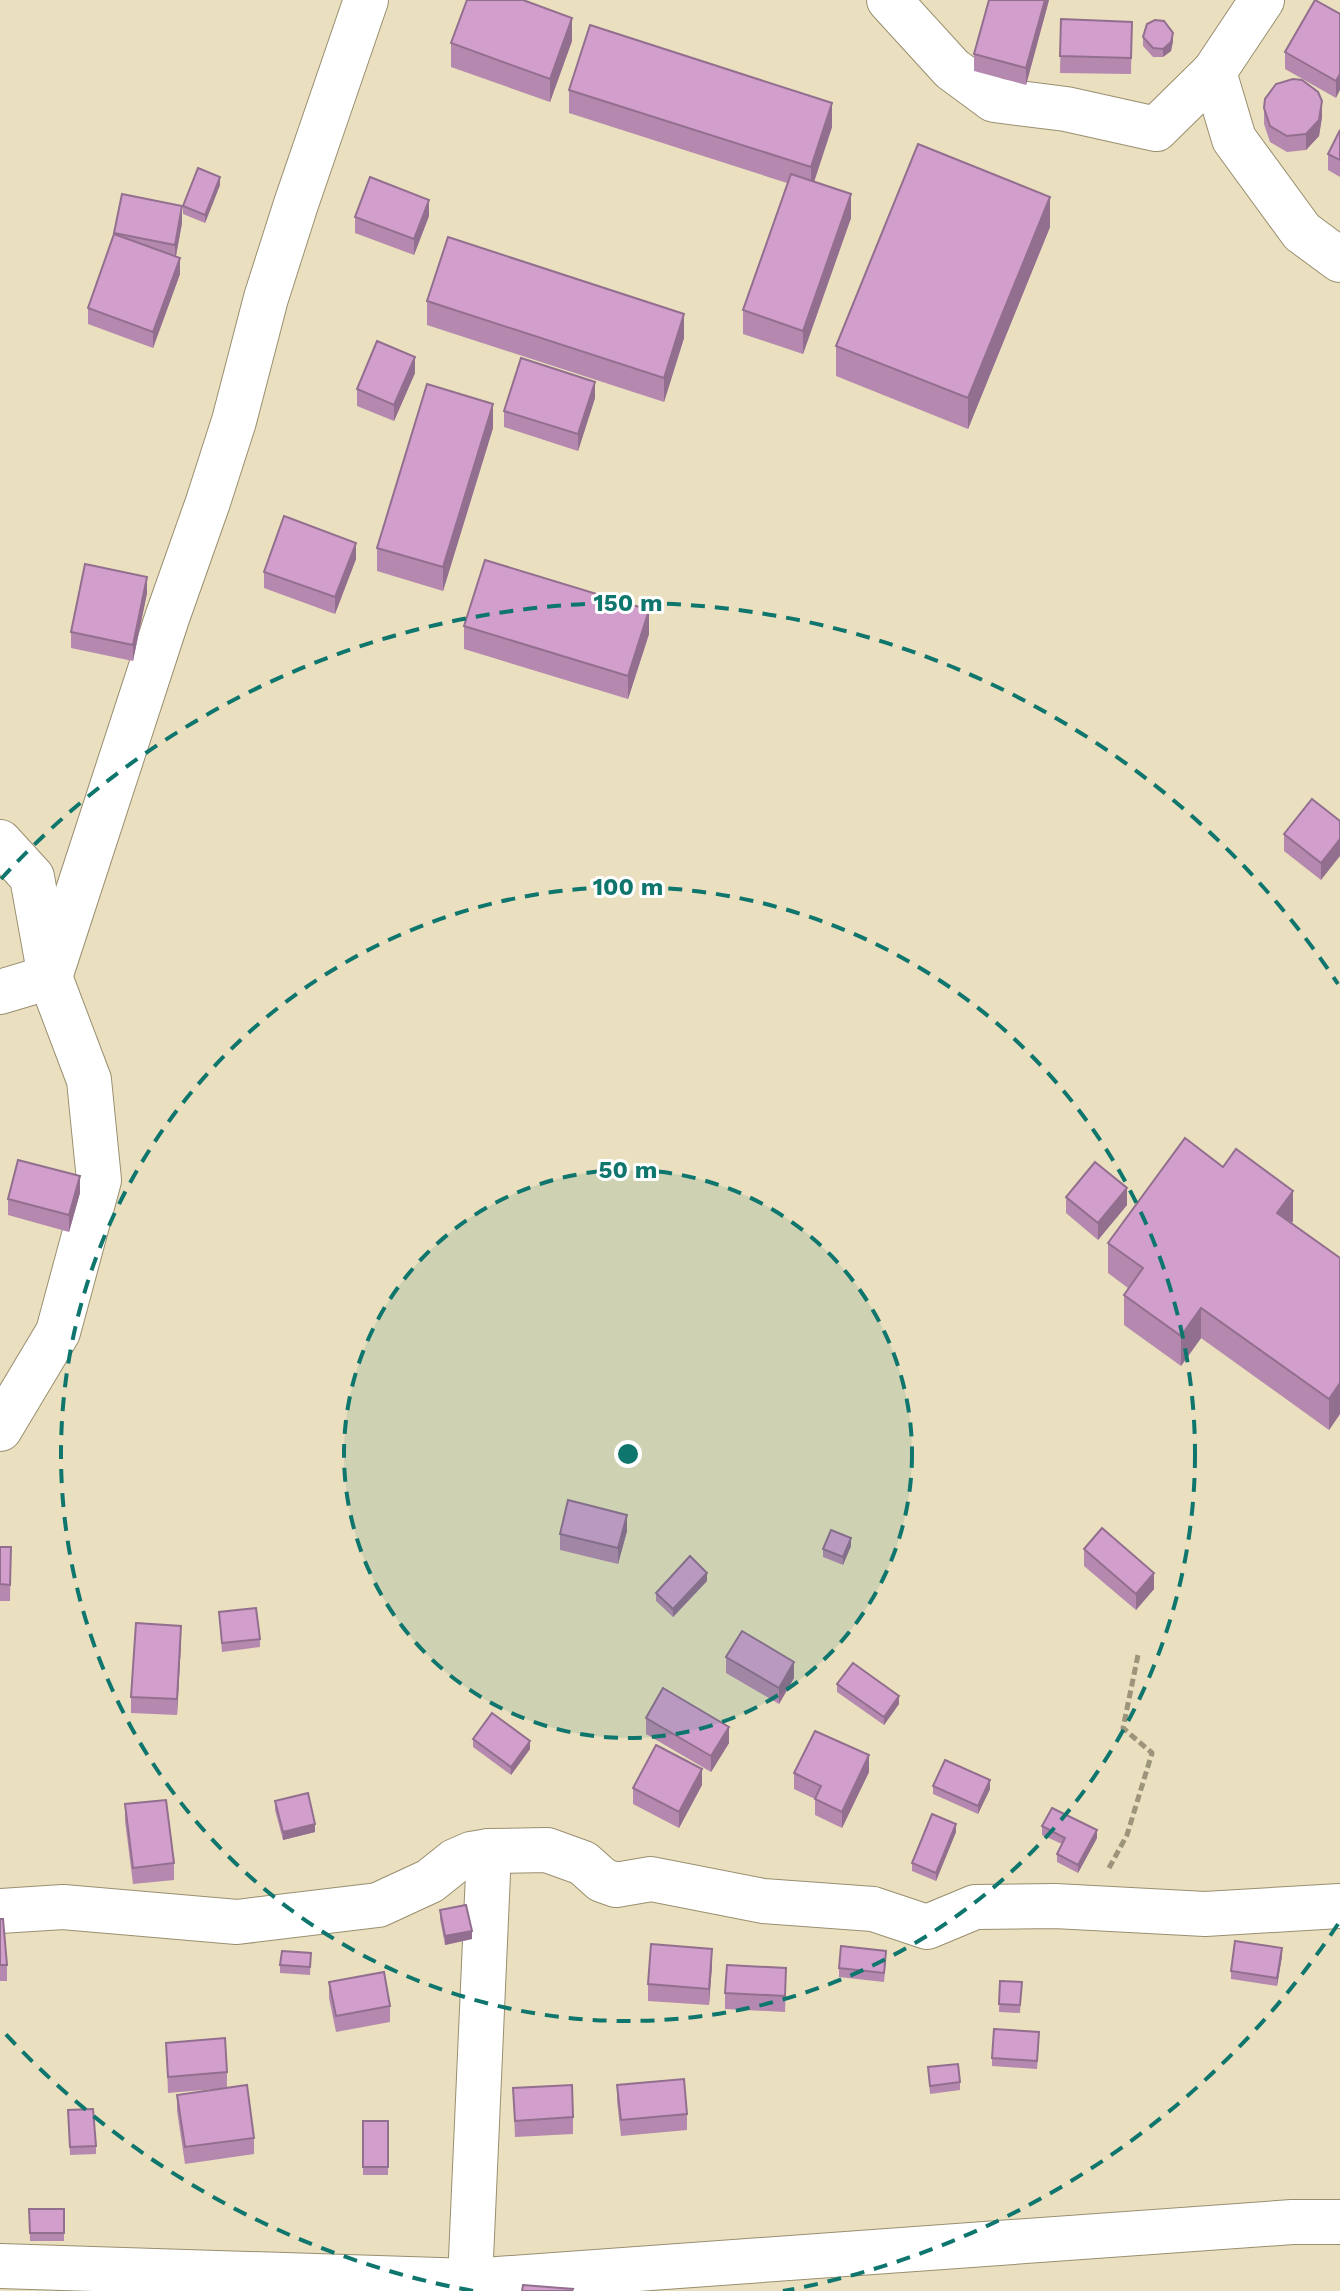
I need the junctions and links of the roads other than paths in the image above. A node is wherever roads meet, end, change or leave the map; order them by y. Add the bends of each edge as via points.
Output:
1 (366, 0) edge
2 (889, 0) edge
3 (1262, 0) edge
4 (1214, 72) junction
5 (1340, 260) edge
6 (0, 842) edge
7 (50, 977) junction
8 (0, 992) edge
9 (0, 1429) edge
10 (489, 1851) junction
11 (1340, 1906) edge
12 (0, 1911) edge
13 (1340, 2222) edge
14 (0, 2266) edge
15 (470, 2281) junction

1 - 7 street via 291,217 234,421
2 - 4 street via 952,69 994,100 1156,129
3 - 4 street
4 - 5 street via 1234,139 1302,232
6 - 7 street via 32,877
7 - 8 street
7 - 9 street via 89,1080 99,1180 58,1332
10 - 11 street via 565,1854 616,1885 651,1879 763,1901 873,1909 927,1927 975,1907 1205,1914
10 - 12 street via 455,1861 430,1881 378,1905 237,1922 63,1907
10 - 15 street
13 - 15 street
14 - 15 street

